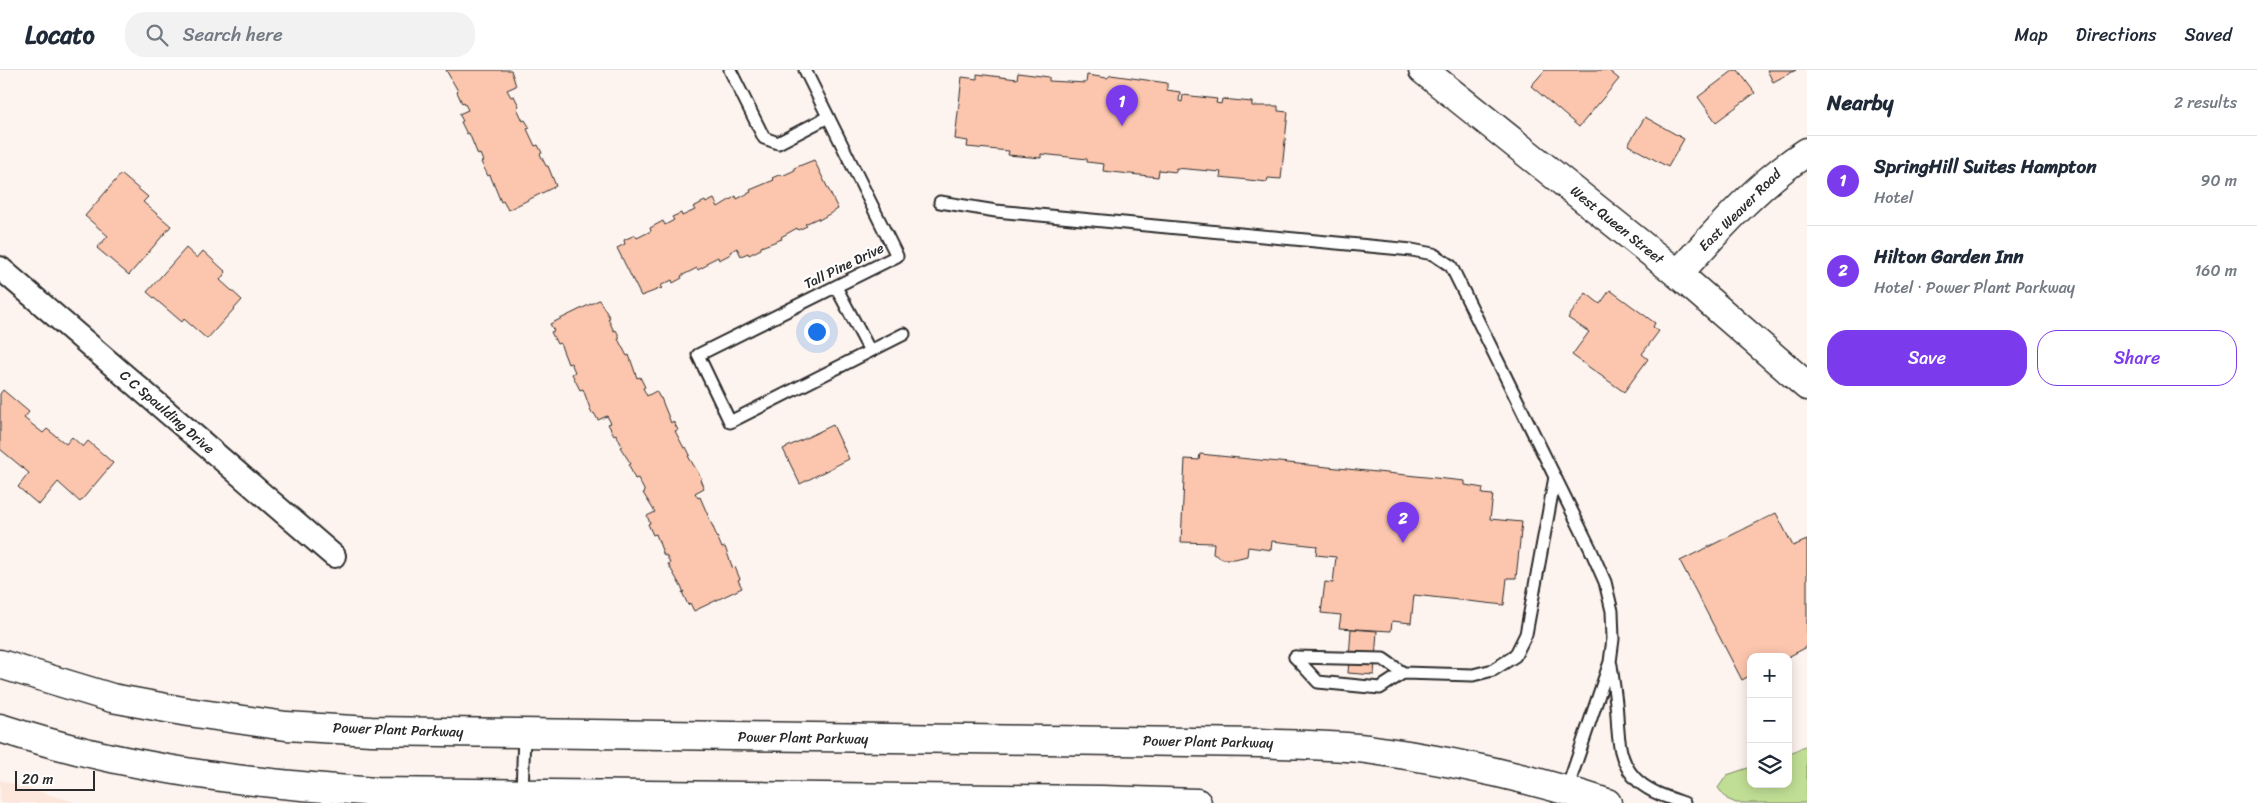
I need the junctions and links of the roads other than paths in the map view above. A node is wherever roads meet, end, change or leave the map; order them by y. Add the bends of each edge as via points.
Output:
1 (730, 70) edge
2 (805, 70) edge
3 (1424, 70) edge
4 (828, 116) junction
5 (1807, 152) edge
6 (940, 202) dead end
7 (0, 268) edge
8 (1678, 274) junction
9 (836, 287) junction
10 (904, 334) dead end
11 (870, 351) junction
12 (1807, 386) edge
13 (1555, 477) junction
14 (334, 556) dead end
15 (1610, 662) junction
16 (0, 664) edge
17 (1403, 673) junction
18 (0, 728) edge
19 (524, 734) junction
20 (1564, 798) edge
21 (522, 799) edge
22 (1196, 803) edge
23 (1607, 803) edge
24 (1684, 803) edge

1 - 4 lane via 764,138 778,142
2 - 4 lane, Tall Pine Drive
3 - 8 main road, West Queen Street
4 - 9 lane, Tall Pine Drive via 897,256
5 - 8 main road, East Weaver Road via 1781,168 1723,224
6 - 13 lane via 996,212 1433,254 1451,266
7 - 14 street, C C Spaulding Drive
8 - 12 main road, West Queen Street
9 - 11 lane
9 - 11 lane, Tall Pine Drive via 698,355 730,422
10 - 11 lane
13 - 15 lane via 1605,582 1612,612
13 - 17 lane via 1526,634 1515,656 1493,670 1473,675
15 - 20 lane
15 - 24 lane via 1617,732 1625,762 1638,781 1651,790
16 - 19 main road, Power Plant Parkway via 112,698 276,724 371,731
17 - 17 lane via 1383,659 1295,657 1318,682 1380,688
18 - 21 main road via 96,756 181,773 264,784
19 - 20 main road, Power Plant Parkway via 1270,743 1364,749 1460,763 1514,776
19 - 21 lane
20 - 23 main road, Power Plant Parkway
21 - 22 main road

